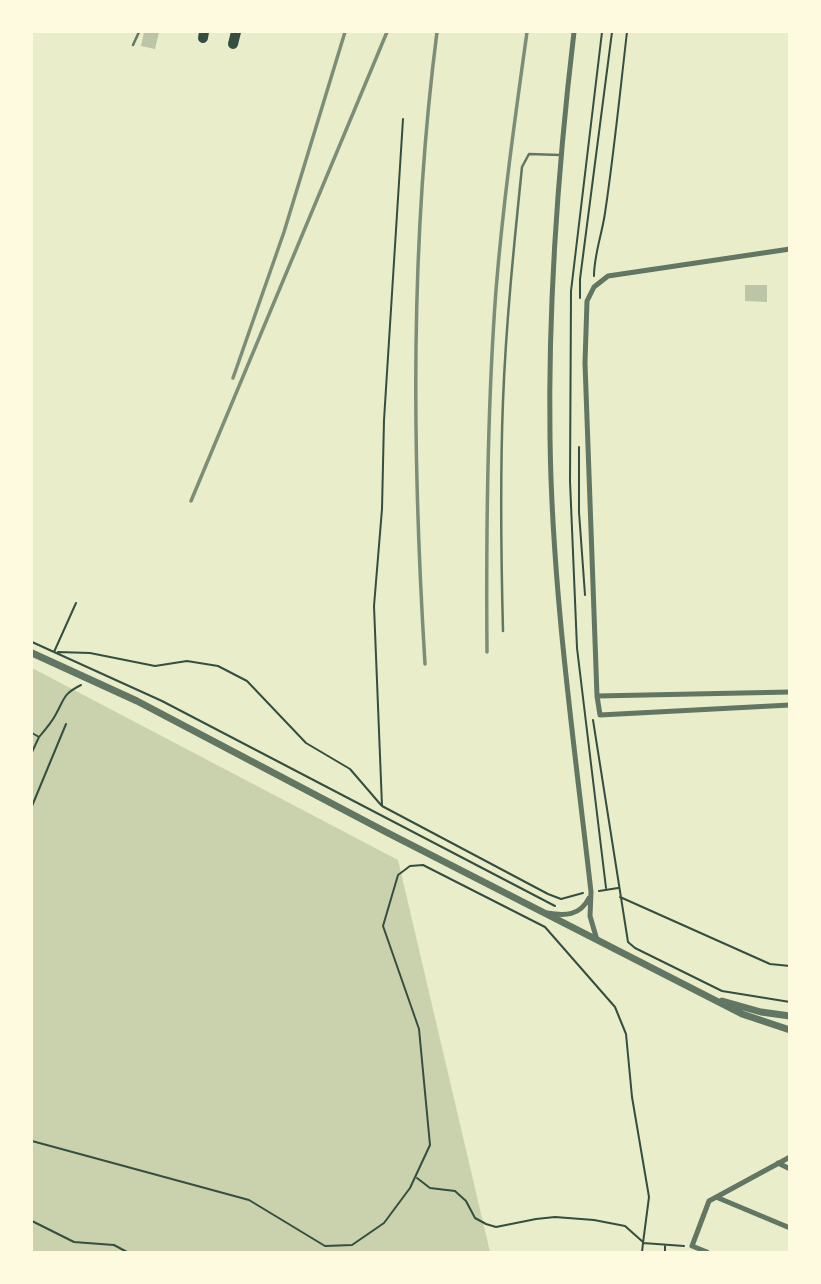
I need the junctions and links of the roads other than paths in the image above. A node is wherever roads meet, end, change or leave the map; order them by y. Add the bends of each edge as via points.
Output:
1 (139, 32) edge
2 (236, 32) edge
3 (574, 32) edge
4 (233, 44) dead end
5 (133, 45) dead end
6 (560, 155) junction
7 (789, 249) edge
8 (503, 631) dead end
9 (32, 653) edge
10 (789, 692) edge
11 (597, 696) junction
12 (789, 705) edge
13 (591, 892) junction
14 (542, 912) junction
15 (597, 940) junction
16 (708, 997) junction
17 (789, 1016) edge
18 (789, 1030) edge
19 (789, 1157) edge
20 (778, 1163) junction
21 (789, 1169) edge
22 (716, 1197) junction
23 (789, 1228) edge
24 (707, 1252) edge

1 - 5 lane
2 - 4 highway
3 - 6 street
6 - 8 lane via 528,154 522,167 503,401
6 - 13 street via 550,325 550,439 559,604
7 - 11 street via 615,274 594,287 587,301 585,363
9 - 14 street via 137,701
10 - 11 street
11 - 12 street via 600,715
13 - 14 street via 576,913
13 - 15 street via 590,916
14 - 15 street
15 - 16 street
16 - 17 street
16 - 18 street
19 - 20 street
20 - 21 street
20 - 22 street
22 - 23 street
22 - 24 street via 709,1201 692,1246

